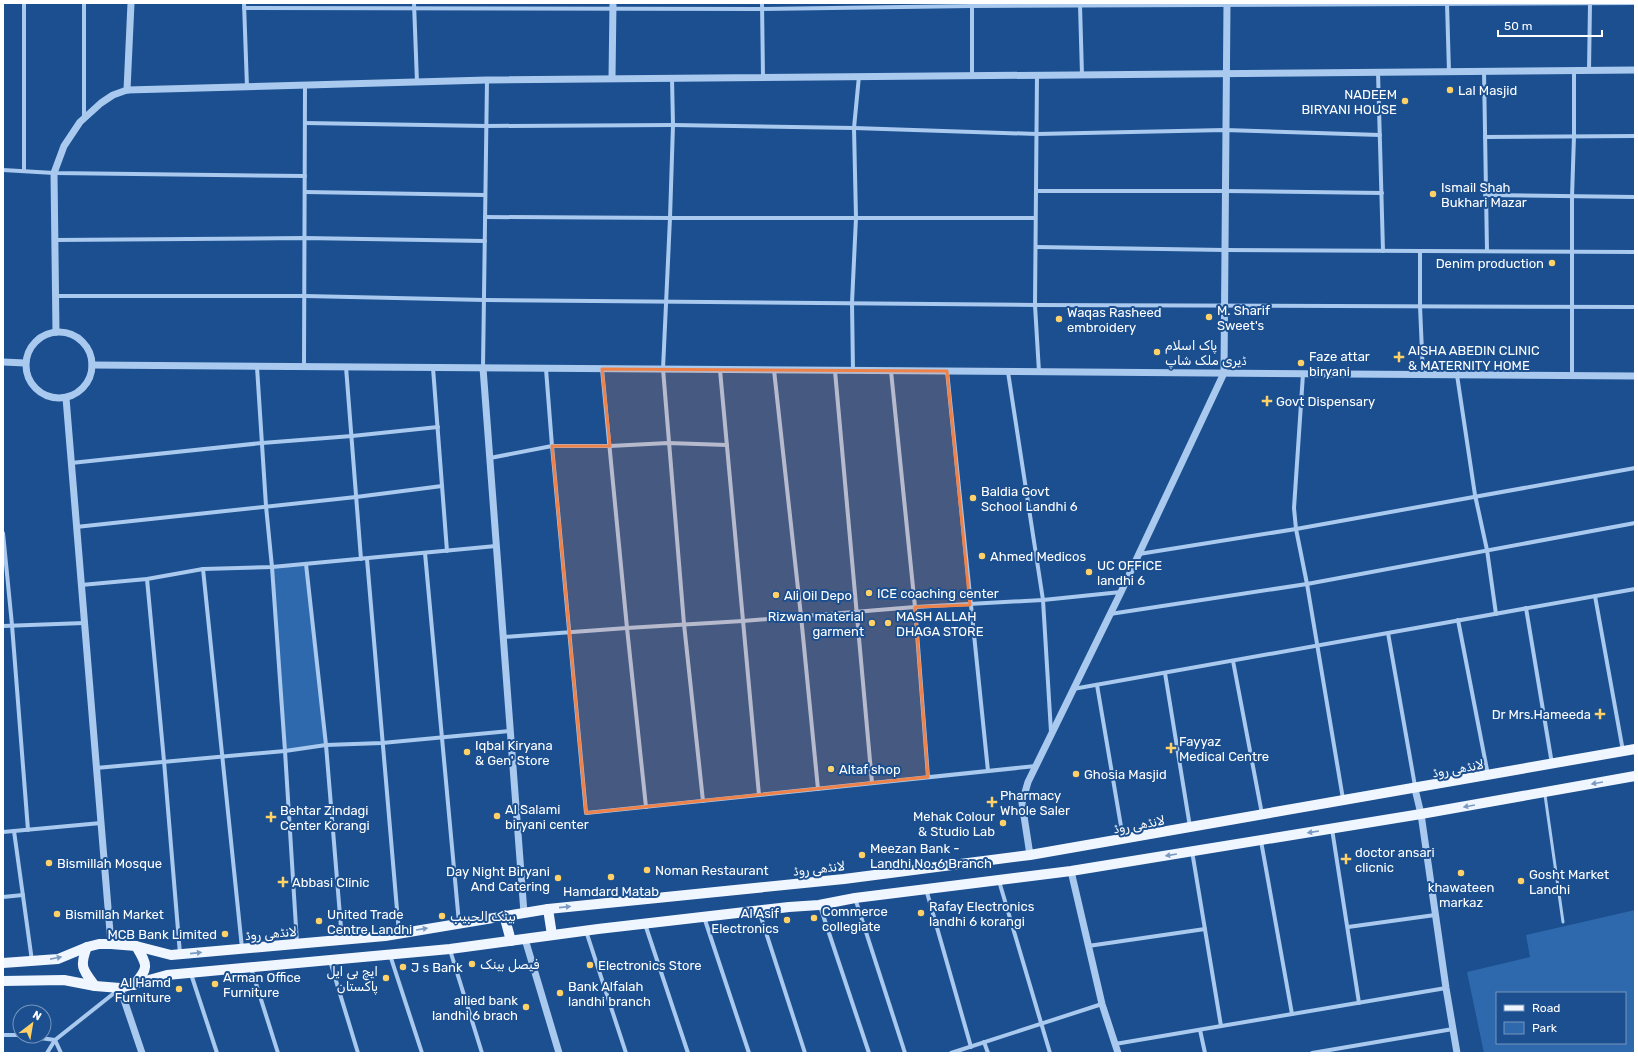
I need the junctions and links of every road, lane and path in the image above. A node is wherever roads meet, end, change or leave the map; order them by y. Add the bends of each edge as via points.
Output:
1 (24, 3) edge
2 (84, 3) edge
3 (131, 3) edge
4 (414, 3) edge
5 (762, 3) edge
6 (1590, 3) edge
7 (1635, 3) edge
8 (1227, 4) edge
9 (1447, 4) edge
10 (244, 5) edge
11 (972, 5) edge
12 (1080, 5) junction
13 (613, 6) edge
14 (414, 9) junction
15 (761, 9) junction
16 (1635, 70) edge
17 (1574, 71) junction
18 (1589, 71) junction
19 (1378, 72) junction
20 (1449, 72) junction
21 (1484, 72) junction
22 (1227, 74) junction
23 (1038, 75) junction
24 (1082, 75) junction
25 (859, 76) junction
26 (972, 76) junction
27 (762, 77) junction
28 (612, 78) junction
29 (672, 78) junction
30 (487, 80) junction
31 (417, 82) junction
32 (305, 86) junction
33 (247, 87) junction
34 (127, 90) junction
35 (84, 118) junction
36 (305, 123) junction
37 (673, 125) junction
38 (486, 126) junction
39 (854, 128) junction
40 (1225, 130) junction
41 (1037, 134) junction
42 (1380, 135) junction
43 (1574, 136) junction
44 (1635, 136) edge
45 (1485, 137) junction
46 (3, 170) edge
47 (24, 171) junction
48 (54, 173) junction
49 (305, 176) junction
50 (1225, 190) junction
51 (1036, 191) junction
52 (305, 192) junction
53 (1382, 193) junction
54 (485, 195) junction
55 (1485, 195) junction
56 (1572, 197) junction
57 (1635, 197) edge
58 (485, 217) junction
59 (670, 218) junction
60 (856, 218) junction
61 (1035, 218) junction
62 (304, 238) junction
63 (55, 240) junction
64 (485, 241) junction
65 (1036, 246) junction
66 (1225, 250) junction
67 (1383, 251) junction
68 (1420, 251) junction
69 (1486, 251) junction
70 (1572, 252) junction
71 (1635, 252) edge
72 (55, 296) junction
73 (305, 296) junction
74 (485, 300) junction
75 (666, 300) junction
76 (852, 303) junction
77 (1035, 305) junction
78 (1224, 306) junction
79 (1420, 306) junction
80 (1572, 307) junction
81 (1635, 307) edge
82 (56, 332) junction
83 (3, 362) edge
84 (25, 364) junction
85 (92, 365) junction
86 (257, 366) junction
87 (304, 367) junction
88 (346, 367) junction
89 (433, 368) junction
90 (483, 368) junction
91 (546, 368) junction
92 (602, 369) junction
93 (663, 369) junction
94 (720, 370) junction
95 (774, 370) junction
96 (835, 370) junction
97 (853, 371) junction
98 (891, 371) junction
99 (947, 371) junction
100 (1008, 372) junction
101 (1038, 372) junction
102 (1224, 373) junction
103 (1303, 374) junction
104 (1423, 375) junction
105 (1457, 375) junction
106 (1572, 376) junction
107 (1635, 376) edge
108 (66, 398) junction
109 (438, 427) junction
110 (352, 436) junction
111 (262, 442) junction
112 (668, 443) junction
113 (727, 445) junction
114 (552, 446) junction
115 (610, 446) junction
116 (490, 458) junction
117 (71, 463) junction
118 (1635, 468) edge
119 (442, 486) junction
120 (1475, 495) junction
121 (356, 497) junction
122 (266, 506) junction
123 (1635, 523) edge
124 (76, 527) junction
125 (1296, 529) junction
126 (3, 533) edge
127 (496, 546) junction
128 (1487, 550) junction
129 (447, 551) junction
130 (425, 553) junction
131 (1139, 554) junction
132 (366, 558) junction
133 (361, 559) junction
134 (306, 564) junction
135 (272, 567) junction
136 (203, 569) junction
137 (147, 580) junction
138 (1307, 584) junction
139 (81, 586) junction
140 (1635, 589) edge
141 (1121, 592) junction
142 (1595, 596) junction
143 (1043, 600) junction
144 (970, 605) junction
145 (915, 607) junction
146 (1526, 608) junction
147 (858, 612) junction
148 (1110, 614) junction
149 (1496, 614) junction
150 (801, 616) junction
151 (1458, 620) junction
152 (743, 621) junction
153 (84, 623) junction
154 (684, 624) junction
155 (12, 625) junction
156 (3, 626) edge
157 (627, 628) junction
158 (570, 632) junction
159 (1388, 633) junction
160 (503, 637) junction
161 (1318, 646) junction
162 (1233, 661) junction
163 (1166, 673) junction
164 (1097, 685) junction
165 (1073, 689) junction
166 (510, 731) junction
167 (1051, 736) junction
168 (442, 738) junction
169 (382, 743) junction
170 (326, 745) junction
171 (1635, 750) edge
172 (285, 751) junction
173 (1623, 752) junction
174 (221, 757) junction
175 (164, 761) junction
176 (1552, 764) junction
177 (1036, 766) junction
178 (96, 768) junction
179 (988, 771) junction
180 (1488, 776) junction
181 (1635, 776) edge
182 (928, 777) junction
183 (872, 783) junction
184 (818, 789) junction
185 (1415, 789) junction
186 (1545, 792) junction
187 (759, 795) junction
188 (1343, 800) junction
189 (703, 801) junction
190 (646, 807) junction
191 (1421, 814) junction
192 (1262, 815) junction
193 (101, 823) junction
194 (1190, 828) junction
195 (1332, 828) junction
196 (28, 830) junction
197 (14, 831) junction
198 (3, 832) edge
199 (1123, 839) junction
200 (1261, 840) junction
201 (1192, 851) junction
202 (1030, 855) junction
203 (1070, 871) junction
204 (999, 880) junction
205 (926, 889) junction
206 (23, 895) junction
207 (3, 897) edge
208 (855, 898) junction
209 (820, 905) junction
210 (548, 909) junction
211 (758, 910) junction
212 (524, 913) junction
213 (1435, 915) junction
214 (504, 916) junction
215 (704, 916) junction
216 (1563, 922) dead end
217 (460, 923) junction
218 (645, 923) junction
219 (1348, 927) junction
220 (1205, 929) junction
221 (586, 930) junction
222 (399, 933) junction
223 (552, 935) junction
224 (525, 939) junction
225 (342, 940) junction
226 (511, 941) junction
227 (111, 944) junction
228 (297, 944) junction
229 (136, 946) junction
230 (1088, 946) junction
231 (87, 947) junction
232 (242, 948) junction
233 (450, 949) junction
234 (180, 955) junction
235 (390, 955) junction
236 (330, 960) junction
237 (32, 961) junction
238 (3, 963) edge
239 (251, 968) junction
240 (191, 973) junction
241 (3, 981) edge
242 (134, 985) junction
243 (95, 986) junction
244 (120, 988) junction
245 (1446, 988) junction
246 (1360, 1003) junction
247 (1102, 1004) junction
248 (1292, 1014) junction
249 (1041, 1024) junction
250 (1222, 1026) junction
251 (1453, 1029) junction
252 (1200, 1030) junction
253 (52, 1040) edge
254 (55, 1040) junction
255 (984, 1042) junction
256 (1115, 1044) junction
257 (970, 1047) junction
258 (47, 1053) edge
259 (61, 1053) edge
260 (142, 1053) edge
261 (217, 1053) edge
262 (278, 1053) edge
263 (358, 1053) edge
264 (422, 1053) edge
265 (482, 1053) edge
266 (559, 1053) edge
267 (626, 1053) edge
268 (688, 1053) edge
269 (748, 1053) edge
270 (806, 1053) edge
271 (869, 1053) edge
272 (905, 1053) edge
273 (951, 1053) edge
274 (988, 1053) edge
275 (1050, 1053) edge
276 (1118, 1053) edge
277 (1205, 1053) edge
278 (1312, 1053) edge
279 (1457, 1053) edge

1 - 47 street
2 - 35 street
3 - 34 street
4 - 14 street
5 - 15 street
6 - 7 street
6 - 9 street
6 - 18 street
8 - 9 street
8 - 12 street
8 - 22 street
9 - 20 street
10 - 14 street
10 - 33 street
11 - 12 street
11 - 15 street
11 - 26 street
12 - 24 street
13 - 14 street
13 - 15 street
13 - 28 street
14 - 31 street
15 - 27 street
16 - 18 street
17 - 18 street
17 - 21 street
17 - 43 street
19 - 20 street
19 - 22 street
19 - 42 street
20 - 21 street
21 - 45 street
22 - 24 street
22 - 40 street
23 - 24 street
23 - 26 street
23 - 41 street
25 - 26 street
25 - 27 street
25 - 39 street
27 - 29 street
28 - 29 street
28 - 30 street
29 - 37 street
30 - 31 street
30 - 38 street
31 - 32 street
32 - 33 street
32 - 36 street
33 - 34 street
34 - 35 street via 101,103
35 - 48 street via 64,146
36 - 38 street
36 - 49 street
37 - 38 street
37 - 39 street
37 - 59 street
38 - 54 street
39 - 41 street
39 - 60 street
40 - 41 street
40 - 42 street
40 - 50 street
41 - 51 street
42 - 53 street
43 - 44 street
43 - 45 street
43 - 56 street
45 - 55 street
46 - 47 street
47 - 48 street
48 - 49 street
48 - 63 street
49 - 52 street
50 - 51 street
50 - 53 street
50 - 66 street
51 - 61 street
52 - 54 street
52 - 62 street
53 - 67 street
54 - 58 street
55 - 56 street
55 - 69 street
56 - 57 street
56 - 70 street
58 - 59 street
58 - 64 street
59 - 60 street
59 - 75 street
60 - 61 street
60 - 76 street
61 - 65 street
62 - 63 street
62 - 64 street
62 - 73 street
63 - 72 street
64 - 74 street
65 - 66 street
65 - 77 street
66 - 67 street
66 - 78 street
67 - 68 street
68 - 69 street
68 - 79 street
69 - 70 street
70 - 71 street
70 - 80 street
72 - 73 street
72 - 82 street
73 - 74 street
73 - 87 street
74 - 75 street
74 - 90 street
75 - 76 street
75 - 93 street
76 - 77 street
76 - 97 street
77 - 78 street
77 - 101 street
78 - 79 street
78 - 102 street
79 - 80 street
79 - 104 street
80 - 81 street
80 - 106 street
82 - 84 street via 37,341 30,349
82 - 85 street via 67,333 85,345
83 - 84 street
84 - 108 street via 29,380 35,389 44,395
85 - 86 street
85 - 108 street via 90,376 84,386 76,394
86 - 87 street
86 - 111 street
87 - 88 street
88 - 89 street
88 - 110 street
89 - 90 street
89 - 109 street
90 - 91 street
90 - 116 street
91 - 92 street
91 - 114 street
92 - 93 street
92 - 115 street
93 - 94 street
93 - 112 street
94 - 95 street
94 - 113 street
95 - 96 street
95 - 150 street
96 - 97 street
96 - 147 street
97 - 98 street
98 - 99 street
98 - 145 street
99 - 100 street
99 - 144 street
100 - 101 street
100 - 143 street
101 - 102 street
102 - 103 street
102 - 131 street
103 - 104 street
103 - 125 street via 1294,508
104 - 105 street
105 - 106 street
105 - 120 street
106 - 107 street
108 - 117 street
109 - 110 street
109 - 119 street
110 - 111 street
110 - 121 street
111 - 117 street
111 - 122 street
112 - 113 street
112 - 115 street
112 - 154 street
113 - 152 street
114 - 115 street
114 - 116 street
114 - 158 street
115 - 157 street
116 - 127 street
117 - 124 street
118 - 120 street
119 - 121 street
119 - 129 street
120 - 125 street
120 - 128 street
121 - 122 street
121 - 133 street
122 - 124 street
122 - 135 street
123 - 128 street
124 - 139 street
125 - 131 street
125 - 138 street
126 - 155 street
127 - 129 street
127 - 160 street
128 - 138 street
128 - 149 street
129 - 130 street
130 - 132 street
130 - 168 street
131 - 141 street
132 - 133 street
132 - 169 street
133 - 134 street
134 - 135 street
134 - 170 street
135 - 136 street
135 - 172 street
136 - 137 street
136 - 174 street
137 - 139 street
137 - 175 street
138 - 148 street
138 - 161 street
139 - 153 street
140 - 142 street
141 - 143 street
141 - 148 street
142 - 146 street
142 - 173 street
143 - 144 street
143 - 167 street
144 - 145 street
144 - 179 street
145 - 147 street
145 - 182 street
146 - 149 street
146 - 176 street
147 - 150 street
147 - 183 street
148 - 165 street
149 - 151 street
150 - 152 street
150 - 184 street
151 - 159 street
151 - 180 street
152 - 154 street
152 - 187 street
153 - 155 street
153 - 178 street
154 - 157 street
154 - 189 street
155 - 156 street
155 - 196 street
157 - 158 street
157 - 190 street
158 - 160 street
158 - 190 street via 586,813
159 - 161 street
159 - 185 street
160 - 166 street
161 - 162 street
161 - 188 street
162 - 163 street
162 - 192 street
163 - 164 street
163 - 194 street
164 - 165 street
164 - 199 street
165 - 167 street
166 - 168 street
166 - 212 street
167 - 177 street
168 - 169 street
168 - 217 street
169 - 170 street
169 - 222 street
170 - 172 street
170 - 225 street
171 - 173 main road, لانڈھی روڈ
172 - 174 street
172 - 228 street
173 - 176 main road, لانڈھی روڈ
174 - 175 street
174 - 232 street
175 - 178 street
175 - 234 street
176 - 180 main road, لانڈھی روڈ
177 - 179 street
177 - 202 street via 1022,803
178 - 193 street
179 - 182 street
180 - 185 main road, لانڈھی روڈ
181 -> 186 main road
182 - 183 street
183 - 184 street
184 - 187 street
185 - 188 main road, لانڈھی روڈ
185 - 191 street
186 -> 191 main road
186 - 216 lane
187 - 189 street
188 - 192 main road, لانڈھی روڈ
189 - 190 street
191 - 195 main road
191 - 213 street
192 - 194 main road, لانڈھی روڈ
193 - 196 street
193 - 227 street
194 - 199 main road, لانڈھی روڈ
195 -> 200 main road
195 - 219 street
196 - 197 street
197 - 198 street
197 - 206 street
199 - 202 main road, لانڈھی روڈ
200 - 201 main road
200 - 248 street
201 -> 203 main road
201 - 220 street
210 -> 202 main road, لانڈھی روڈ via 844,879
203 - 204 main road
203 - 230 street
204 - 205 main road
204 - 249 street
205 - 208 main road
205 - 257 street
206 - 207 street
206 - 237 street
208 - 209 main road
208 - 272 street
209 - 211 main road
209 - 271 street
210 - 212 main road, لانڈھی روڈ
210 - 223 main road
211 - 215 main road
211 - 270 street
212 - 214 main road, لانڈھی روڈ
213 - 219 street
213 - 245 street
214 - 217 main road, لانڈھی روڈ
214 - 226 main road
215 - 218 main road
215 - 269 street
222 -> 217 main road, لانڈھی روڈ
218 - 221 main road
218 - 268 street
219 - 246 street
220 - 230 street
220 - 250 street
221 - 223 main road
221 - 267 street
222 - 225 main road, لانڈھی روڈ
223 - 224 main road
224 - 226 main road
224 - 266 street
225 - 228 main road, لانڈھی روڈ
226 - 233 main road
227 - 229 main road, لانڈھی روڈ
227 - 231 main road, لانڈھی روڈ
228 - 232 main road, لانڈھی روڈ
229 - 234 main road, لانڈھی روڈ
229 - 242 main road via 146,965 144,974
230 - 247 street
237 -> 231 main road, لانڈھی روڈ via 58,959
231 - 243 main road via 82,967
234 -> 232 main road, لانڈھی روڈ
233 - 235 main road
233 - 265 street
235 - 236 main road
235 - 264 street
236 - 239 main road
236 - 263 street
237 - 238 main road, لانڈھی روڈ
239 - 240 main road
239 - 262 street
240 - 242 main road via 167,976
240 - 261 street
241 - 243 main road via 64,980
242 - 244 main road
243 - 244 main road
244 - 254 street
244 - 260 street
245 - 246 street
245 - 251 street
246 - 248 street
247 - 249 street
247 - 256 street
248 - 250 street
249 - 255 street
249 - 275 street
250 - 252 street
251 - 278 street
251 - 279 street
252 - 256 street
252 - 277 street
253 - 254 street
254 - 258 street
254 - 259 street
255 - 257 street
255 - 274 street
256 - 276 street
257 - 273 street

